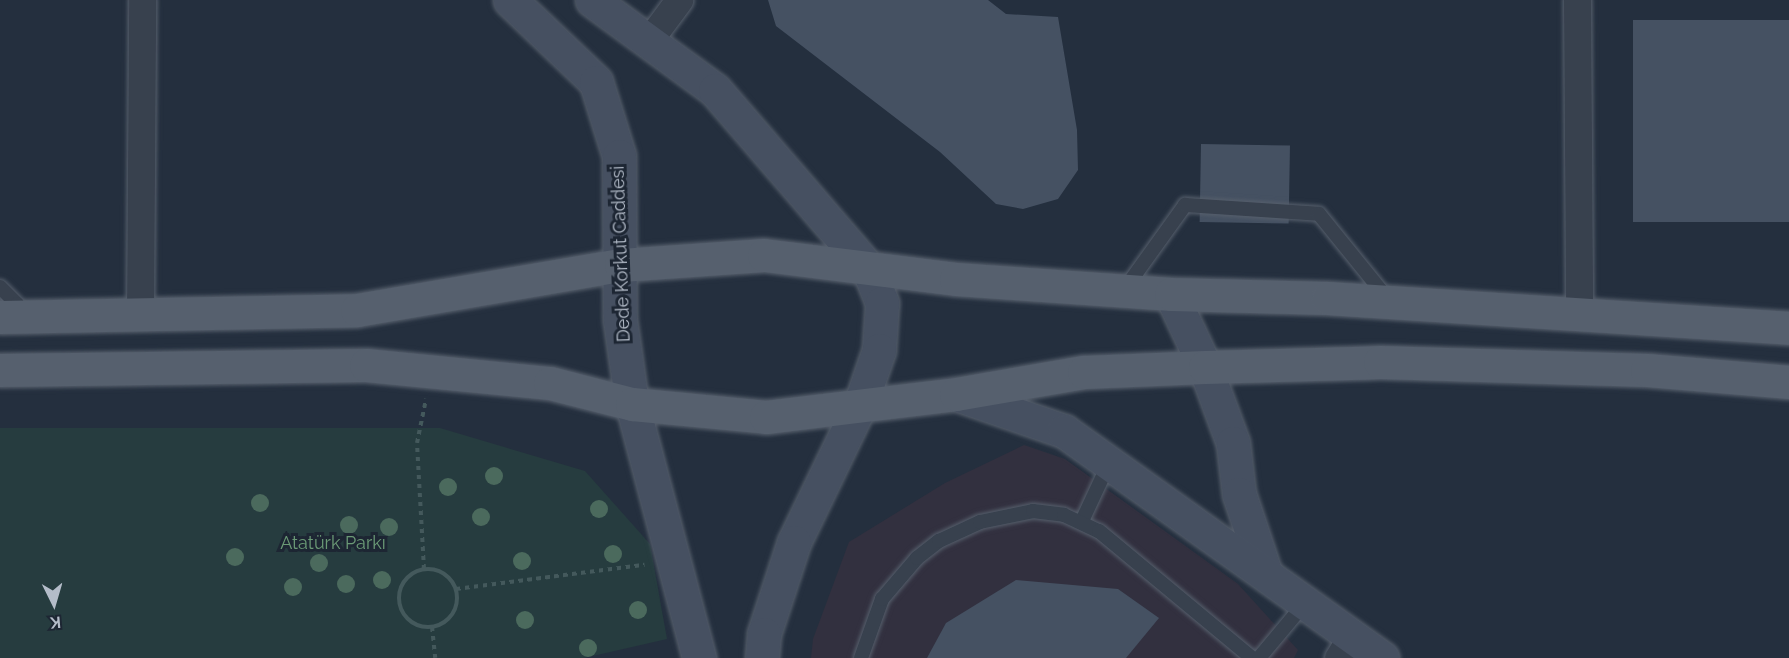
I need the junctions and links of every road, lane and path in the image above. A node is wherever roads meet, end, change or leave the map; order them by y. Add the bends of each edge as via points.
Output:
1 (142, 0) edge
2 (510, 0) edge
3 (592, 0) edge
4 (679, 0) edge
5 (1577, 0) edge
6 (650, 39) junction
7 (621, 265) junction
8 (868, 268) junction
9 (0, 288) edge
10 (1124, 290) junction
11 (1171, 294) junction
12 (1390, 302) junction
13 (1579, 314) junction
14 (140, 316) junction
15 (11, 317) edge
16 (1789, 328) edge
17 (1205, 367) junction
18 (0, 370) edge
19 (432, 372) junction
20 (1789, 382) edge
21 (956, 394) junction
22 (632, 404) junction
23 (860, 405) junction
24 (1109, 463) junction
25 (1082, 521) junction
26 (674, 560) junction
27 (424, 569) junction
28 (1265, 572) junction
29 (456, 589) junction
30 (1306, 602) junction
31 (432, 627) junction
32 (1345, 647) edge
33 (435, 658) edge
34 (699, 658) edge
35 (762, 658) edge
36 (861, 658) edge
37 (1252, 658) edge
38 (1259, 658) edge
39 (1382, 658) edge

1 - 14 street
2 - 7 main road, Dede Korkut Caddesi via 596,82 619,156
3 - 6 main road
4 - 6 street
5 - 13 street
6 - 8 main road via 715,90
7 - 8 main road via 764,255
7 - 14 main road via 357,310
7 - 22 main road, Dede Korkut Caddesi via 620,320
8 - 10 main road via 956,279
8 - 23 main road via 882,303 879,350
9 - 15 lane via 17,304
10 - 11 main road
10 - 12 lane via 1185,205 1319,214
11 - 12 main road
11 - 17 main road
12 - 13 main road
13 - 16 main road
14 - 15 main road
17 - 20 main road via 1380,362 1647,370
17 - 21 main road via 1084,372
17 - 28 main road via 1233,443 1239,494
18 - 19 main road via 366,365
19 - 22 main road via 550,383
19 - 27 path via 417,443
21 - 23 main road
21 - 24 main road via 1064,430
22 - 23 main road via 766,417
22 - 26 main road, Dede Korkut Caddesi
23 - 35 main road via 794,542 764,634
24 - 25 lane
24 - 28 main road
25 - 36 lane via 1048,512 1017,512 980,522 939,541 898,577 882,600
25 - 37 lane
26 - 29 path
26 - 34 main road, Dede Korkut Caddesi
27 - 29 path via 440,571
27 - 31 path via 404,581 399,604 412,623
28 - 30 main road
29 - 31 path via 454,612 443,624
30 - 32 main road
30 - 38 lane
31 - 33 path
32 - 39 main road

